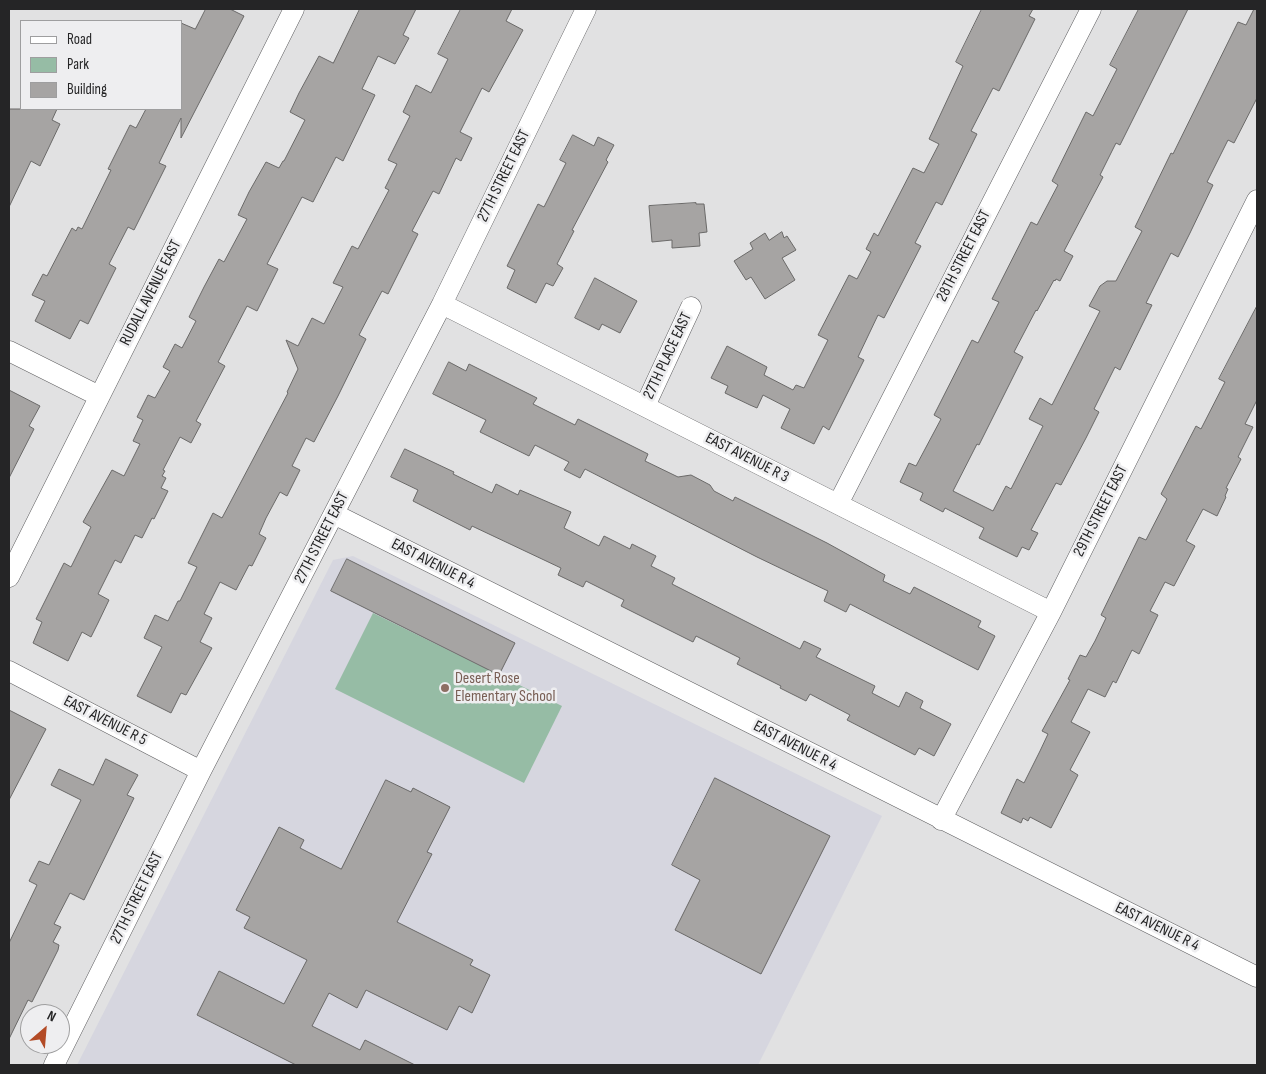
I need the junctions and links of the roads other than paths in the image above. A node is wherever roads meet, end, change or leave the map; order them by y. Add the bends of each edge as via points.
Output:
1 (294, 9) edge
2 (586, 9) edge
3 (1091, 9) edge
4 (1257, 200) edge
5 (442, 304) junction
6 (691, 307) dead end
7 (9, 351) edge
8 (99, 396) junction
9 (645, 406) junction
10 (838, 504) junction
11 (334, 514) junction
12 (9, 577) edge
13 (1051, 612) junction
14 (9, 671) edge
15 (201, 771) junction
16 (941, 820) junction
17 (1257, 977) edge
18 (54, 1065) edge

1 - 8 street, RUDALL AVENUE EAST
2 - 5 street, 27TH STREET EAST
3 - 10 street, 28TH STREET EAST
4 - 13 street, 29TH STREET EAST
5 - 9 street, EAST AVENUE R 3
5 - 11 street, 27TH STREET EAST
6 - 9 street, 27TH PLACE EAST
7 - 8 street
8 - 12 street, RUDALL AVENUE EAST
9 - 10 street, EAST AVENUE R 3
10 - 13 street, EAST AVENUE R 3
11 - 15 street, 27TH STREET EAST
11 - 16 street, EAST AVENUE R 4
13 - 16 street, 29TH STREET EAST
14 - 15 street, EAST AVENUE R 5
15 - 18 street, 27TH STREET EAST
16 - 17 street, EAST AVENUE R 4

